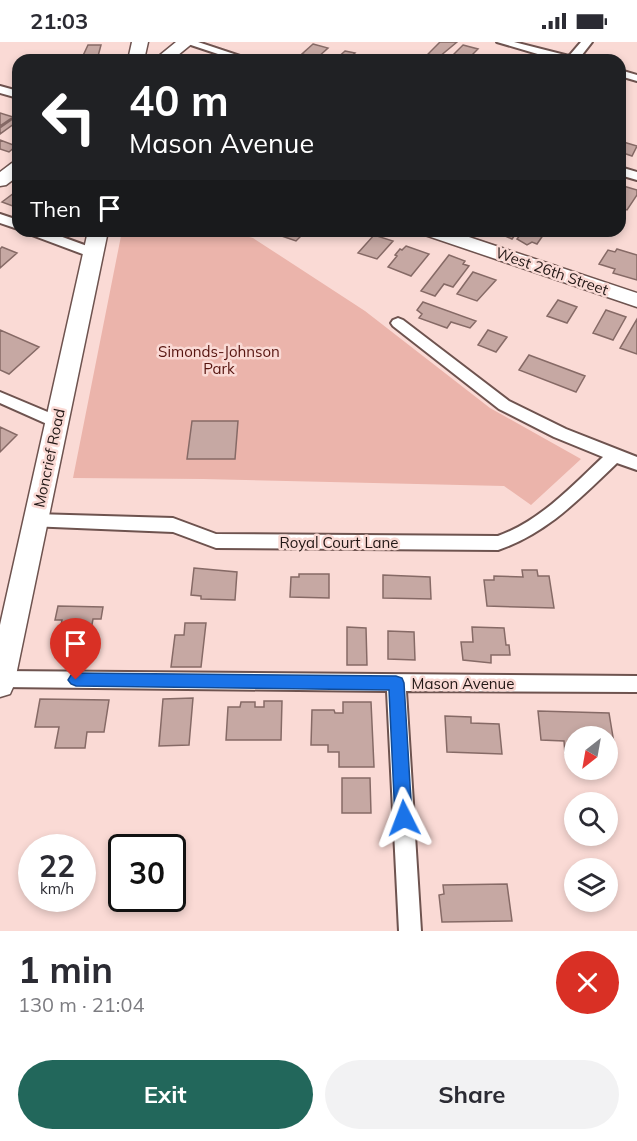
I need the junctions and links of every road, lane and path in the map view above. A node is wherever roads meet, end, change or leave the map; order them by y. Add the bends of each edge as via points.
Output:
1 (187, 42) edge
2 (502, 42) edge
3 (587, 42) edge
4 (170, 54) edge
5 (227, 54) edge
6 (548, 54) edge
7 (576, 54) edge
8 (12, 172) edge
9 (0, 181) edge
10 (68, 237) edge
11 (451, 237) edge
12 (96, 242) edge
13 (637, 300) edge
14 (398, 323) dead end
15 (0, 397) edge
16 (56, 422) junction
17 (615, 455) junction
18 (637, 464) edge
19 (35, 521) junction
20 (3, 654) edge
21 (1, 682) edge
22 (396, 683) junction
23 (637, 684) edge
24 (410, 931) edge

1 - 4 street
1 - 5 street
2 - 6 street
3 - 7 street
8 - 9 street
10 - 12 street
11 - 13 street, West 26th Street
12 - 16 street, Moncrief Road
14 - 17 street via 504,405
15 - 16 street
16 - 19 street, Moncrief Road
17 - 18 street
17 - 19 street, Royal Court Lane via 533,529 498,543 216,541 173,525
19 - 20 street, Moncrief Road
20 - 21 street, Moncrief Road
21 - 22 street, Mason Avenue
22 - 23 street, Mason Avenue
22 - 24 street

